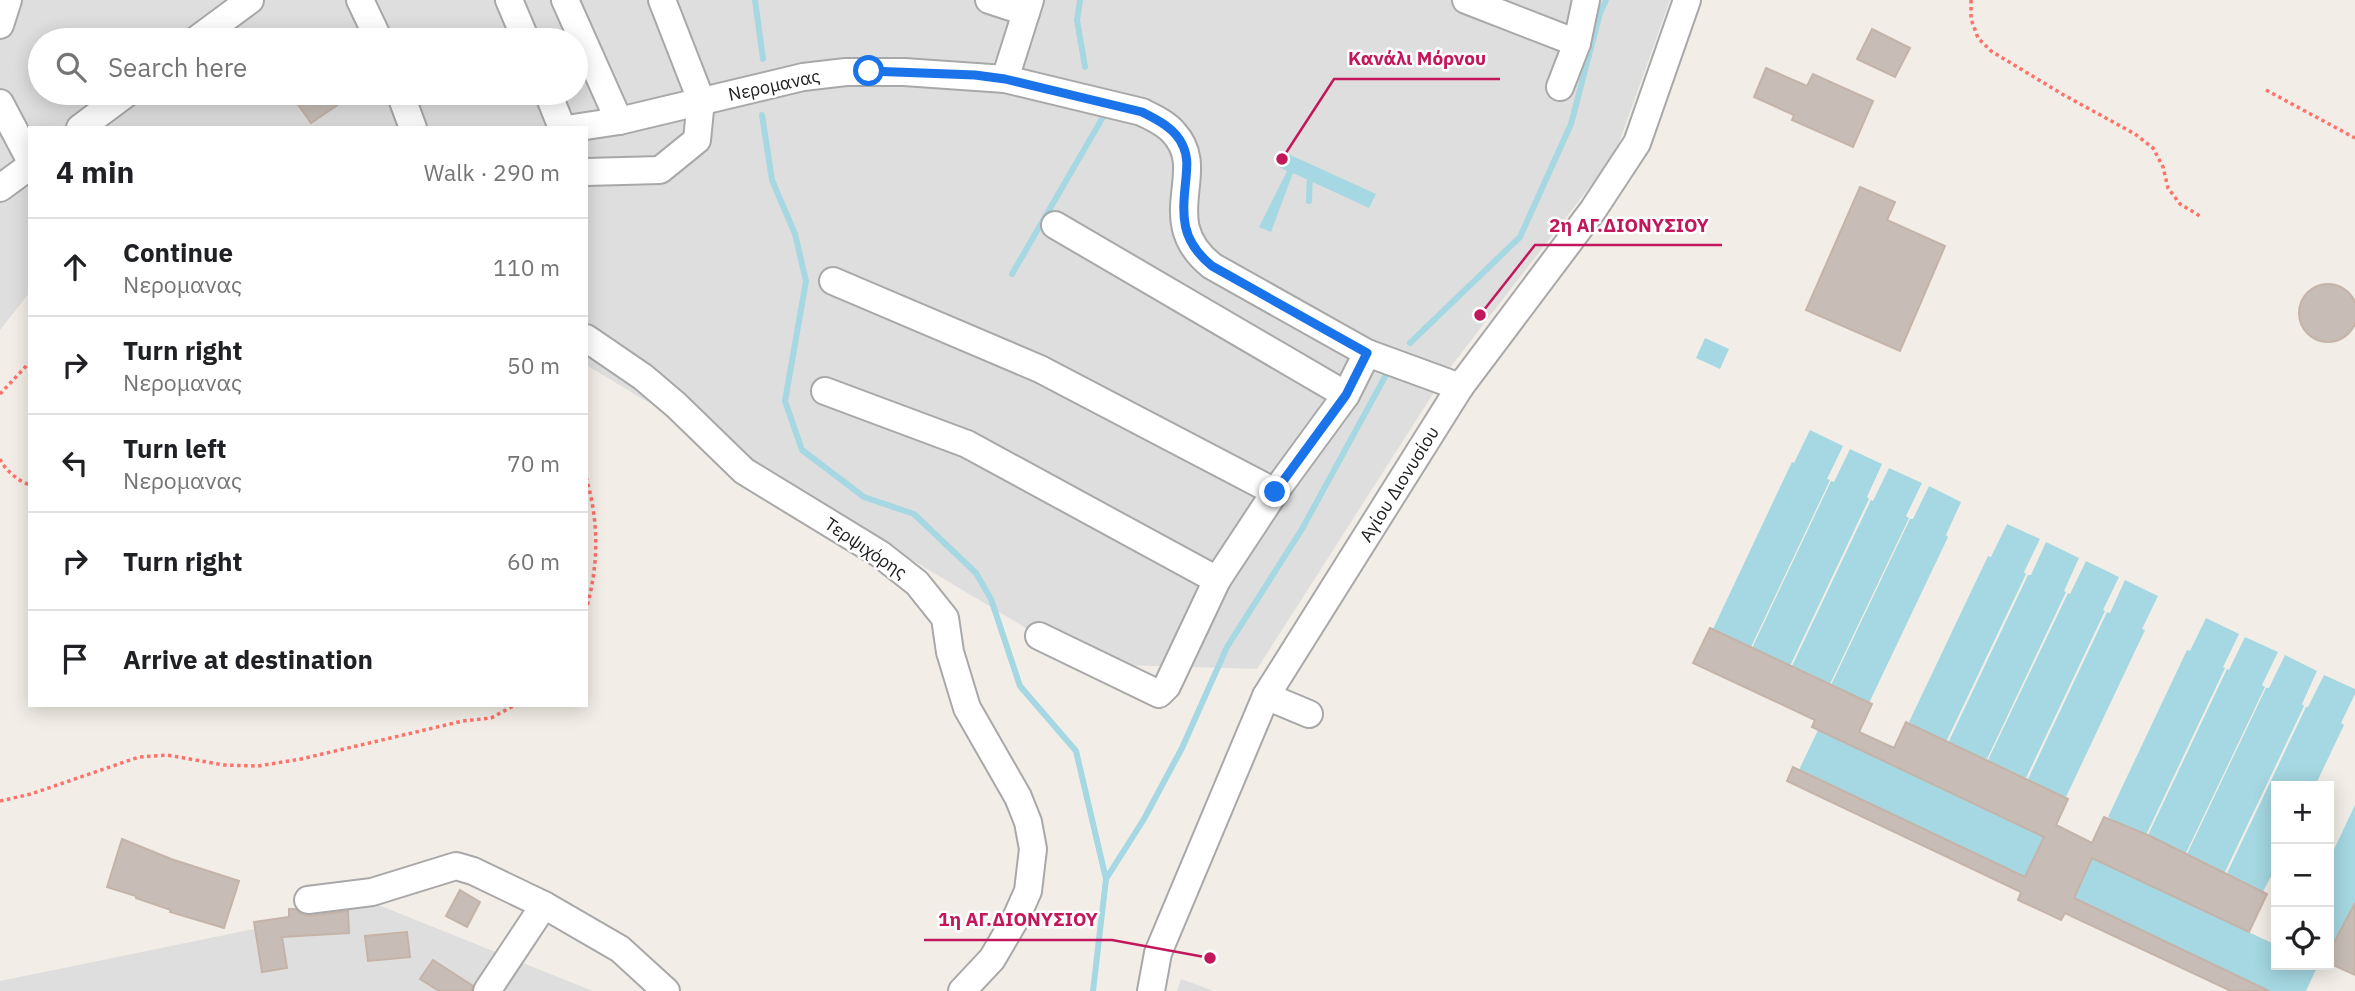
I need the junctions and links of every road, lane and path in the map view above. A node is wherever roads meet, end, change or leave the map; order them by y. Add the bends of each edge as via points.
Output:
1 (8, 0) edge
2 (250, 0) edge
3 (360, 0) edge
4 (509, 0) edge
5 (565, 0) edge
6 (662, 0) edge
7 (989, 0) edge
8 (1466, 0) edge
9 (1687, 0) edge
10 (1971, 0) edge
11 (1583, 1) edge
12 (1028, 6) edge
13 (0, 25) edge
14 (212, 28) edge
15 (373, 28) edge
16 (521, 28) edge
17 (577, 28) edge
18 (1577, 43) junction
19 (588, 52) edge
20 (1005, 79) junction
21 (1560, 87) dead end
22 (2266, 90) dead end
23 (701, 100) junction
24 (0, 103) edge
25 (111, 105) edge
26 (404, 105) edge
27 (553, 105) edge
28 (619, 121) junction
29 (83, 126) edge
30 (412, 126) edge
31 (561, 126) edge
32 (586, 126) edge
33 (2355, 138) edge
34 (28, 156) edge
35 (28, 167) edge
36 (588, 172) edge
37 (0, 188) edge
38 (2200, 216) dead end
39 (1055, 225) dead end
40 (833, 281) dead end
41 (588, 339) edge
42 (1367, 353) junction
43 (28, 364) edge
44 (1460, 387) junction
45 (825, 391) dead end
46 (0, 394) edge
47 (1346, 395) junction
48 (0, 458) edge
49 (28, 484) edge
50 (588, 486) edge
51 (1275, 492) junction
52 (1217, 580) junction
53 (588, 602) edge
54 (1039, 636) dead end
55 (1266, 696) junction
56 (511, 707) edge
57 (1309, 714) dead end
58 (0, 801) edge
59 (308, 900) dead end
60 (544, 905) junction
61 (656, 987) edge
62 (487, 991) edge
63 (962, 991) edge
64 (1151, 991) edge

1 - 13 street
2 - 14 street
3 - 15 street
4 - 16 street
5 - 17 street
6 - 23 street
7 - 12 street
8 - 18 street
9 - 44 street, Αγίου Διονυσίου via 1637,143 1593,210
10 - 38 path via 1978,38 1991,51 2153,148 2179,204
11 - 18 street
12 - 20 street
18 - 21 street
19 - 28 street
20 - 23 street, Νερομανας via 846,72
20 - 42 street, Νερομανας via 1142,112 1160,121 1183,146 1187,163 1184,225 1199,256
22 - 33 path
23 - 28 street, Νερομανας
23 - 36 street via 697,140 660,170
24 - 34 street
25 - 29 street
26 - 30 street
27 - 31 street
28 - 32 street, Νερομανας
35 - 37 street
39 - 47 street
40 - 51 street via 1040,369
41 - 63 street, Τερψιχόρης via 660,391 744,471 917,583 945,618 967,708 1018,797 1033,849 1028,891 1016,918 992,959
42 - 44 street, Νερομανας
42 - 47 street
43 - 46 path
44 - 55 street, Αγίου Διονυσίου
45 - 52 street via 967,444
47 - 51 street
48 - 49 path
50 - 53 path via 597,545
51 - 52 street
52 - 54 street via 1167,686 1159,694
55 - 57 street
55 - 64 street, Αγίου Διονυσίου via 1158,953
56 - 58 path via 491,718 258,766 167,755 139,757
59 - 60 street via 372,892 456,866
60 - 61 street via 620,949
60 - 62 street

